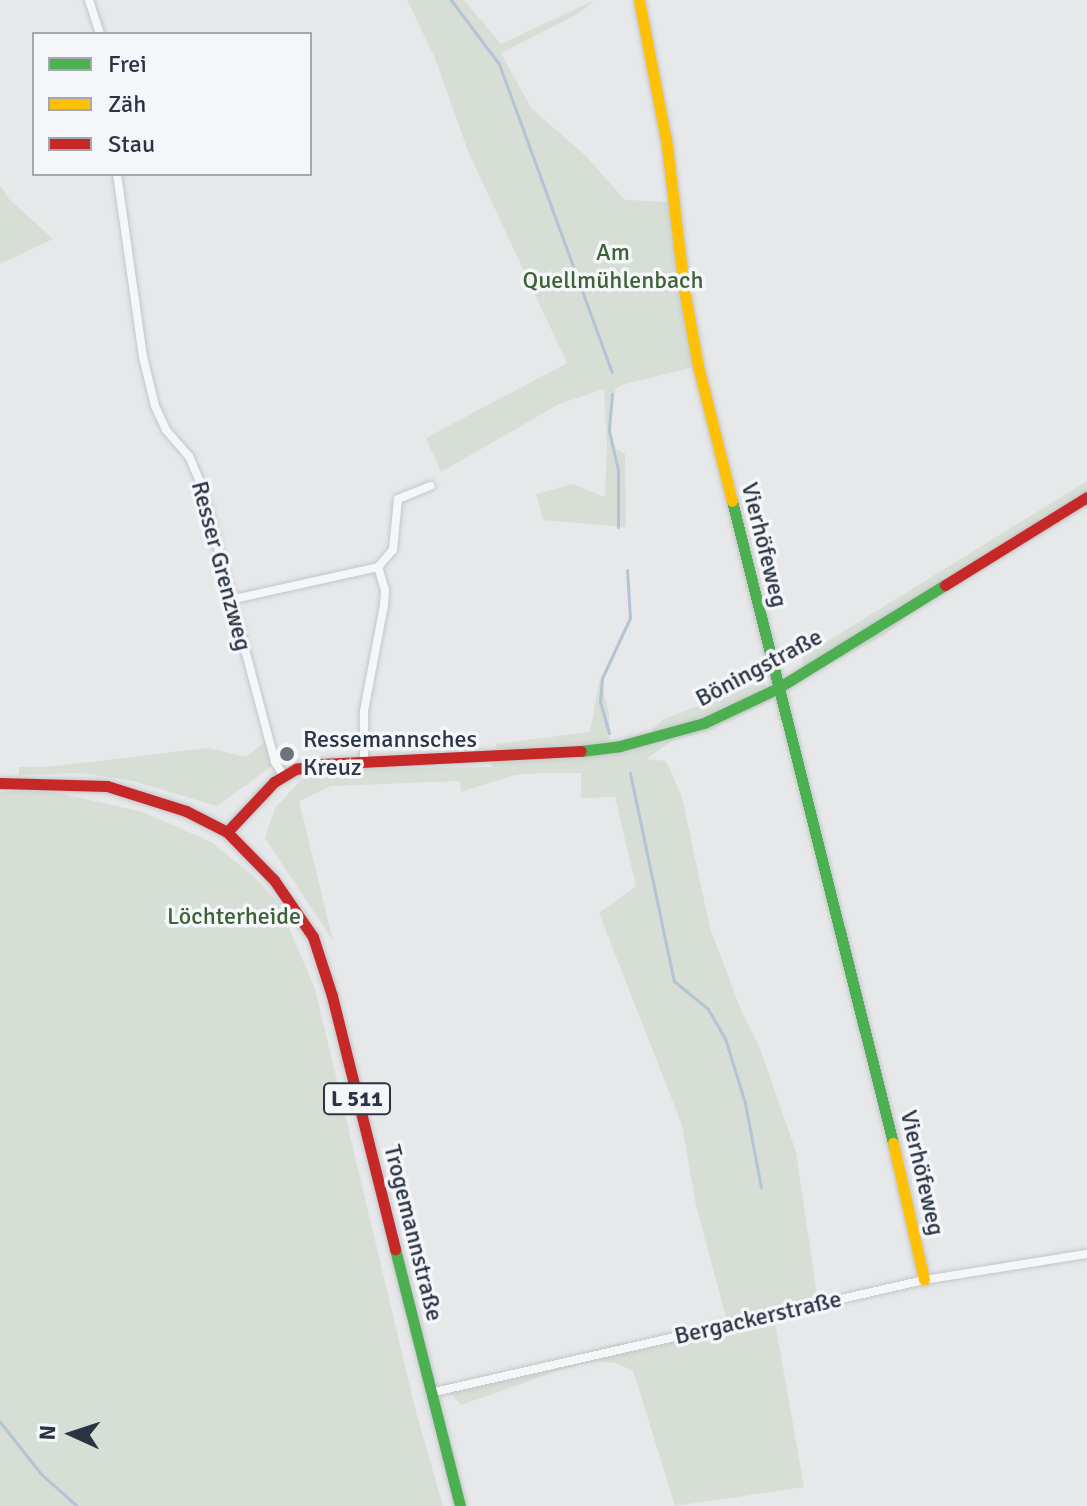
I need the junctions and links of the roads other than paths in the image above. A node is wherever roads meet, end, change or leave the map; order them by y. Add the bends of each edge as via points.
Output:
1 (89, 0) edge
2 (639, 0) edge
3 (99, 32) edge
4 (117, 176) edge
5 (431, 486) dead end
6 (1087, 497) edge
7 (378, 567) junction
8 (234, 599) junction
9 (778, 688) junction
10 (364, 763) junction
11 (283, 775) junction
12 (0, 783) edge
13 (227, 832) junction
14 (1087, 1254) edge
15 (924, 1280) junction
16 (430, 1393) junction
17 (460, 1506) edge

1 - 3 street
2 - 9 main road, Vierhöfeweg via 667,146 698,366
4 - 8 street, Resser Grenzweg via 155,406 201,484
5 - 7 street via 398,499 393,550
6 - 9 main road, Böningstraße
7 - 8 street
7 - 10 street via 384,605 364,711
8 - 11 street, Resser Grenzweg via 275,762
9 - 10 main road, Böningstraße via 704,723 620,746
9 - 15 main road, Vierhöfeweg
10 - 11 main road, Böningstraße via 322,764
11 - 13 main road, Böningstraße
12 - 13 main road, L 511 via 107,786 152,797
13 - 16 main road, Trogemannstraße / L 511 via 274,880 313,937
14 - 15 street, Bergackerstraße
15 - 16 street, Bergackerstraße
16 - 17 main road, L 511

